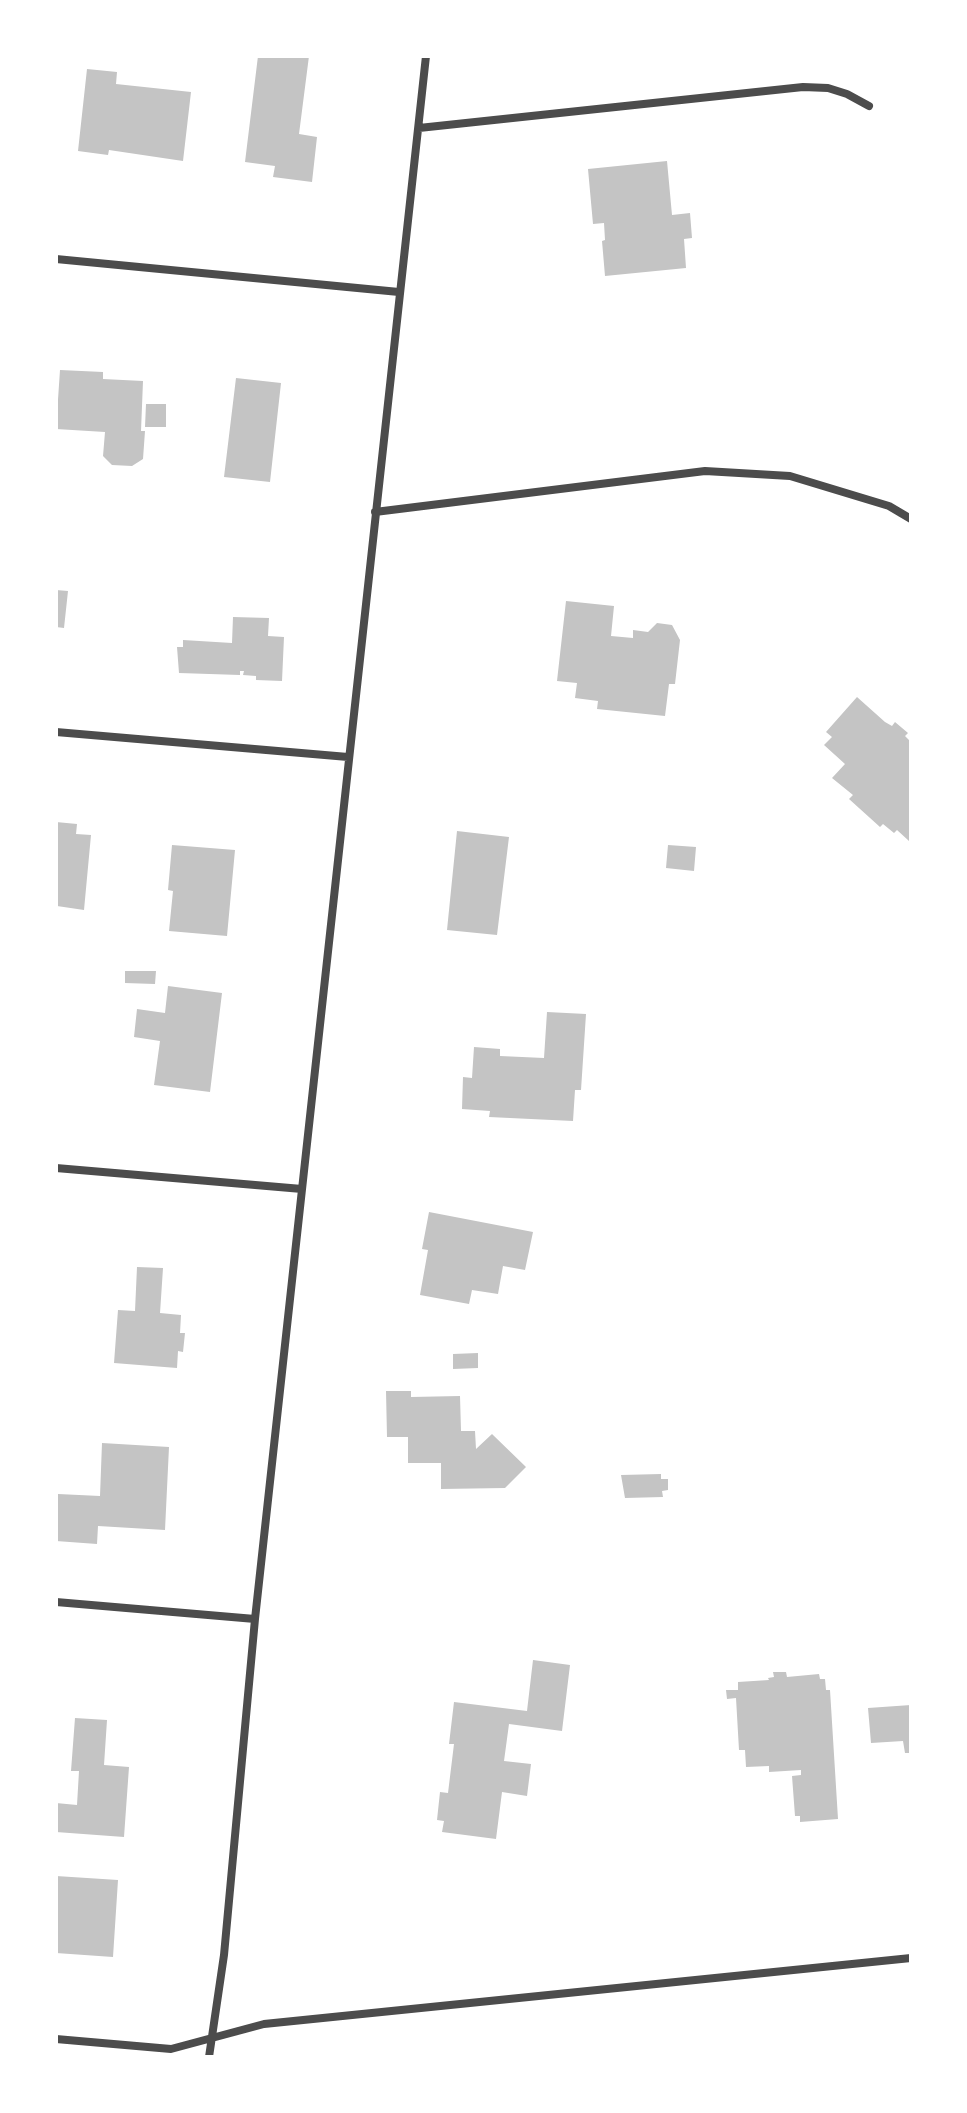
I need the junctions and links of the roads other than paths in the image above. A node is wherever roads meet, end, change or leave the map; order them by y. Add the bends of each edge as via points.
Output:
1 (426, 56) edge
2 (869, 106) dead end
3 (419, 128) junction
4 (56, 259) edge
5 (399, 292) junction
6 (375, 512) junction
7 (911, 519) edge
8 (56, 732) edge
9 (348, 757) junction
10 (56, 1168) edge
11 (302, 1189) junction
12 (56, 1602) edge
13 (255, 1619) junction
14 (911, 1958) edge
15 (212, 2038) junction
16 (56, 2039) edge
17 (209, 2057) edge

1 - 3 street
2 - 3 street via 838,91 803,87
3 - 5 street
4 - 5 street
5 - 6 street
6 - 7 street via 705,471 790,476 889,506
6 - 9 street
8 - 9 street
9 - 11 street
10 - 11 street
11 - 13 street
12 - 13 street
13 - 15 street
14 - 15 street via 264,2024
15 - 16 street via 171,2049
15 - 17 street

